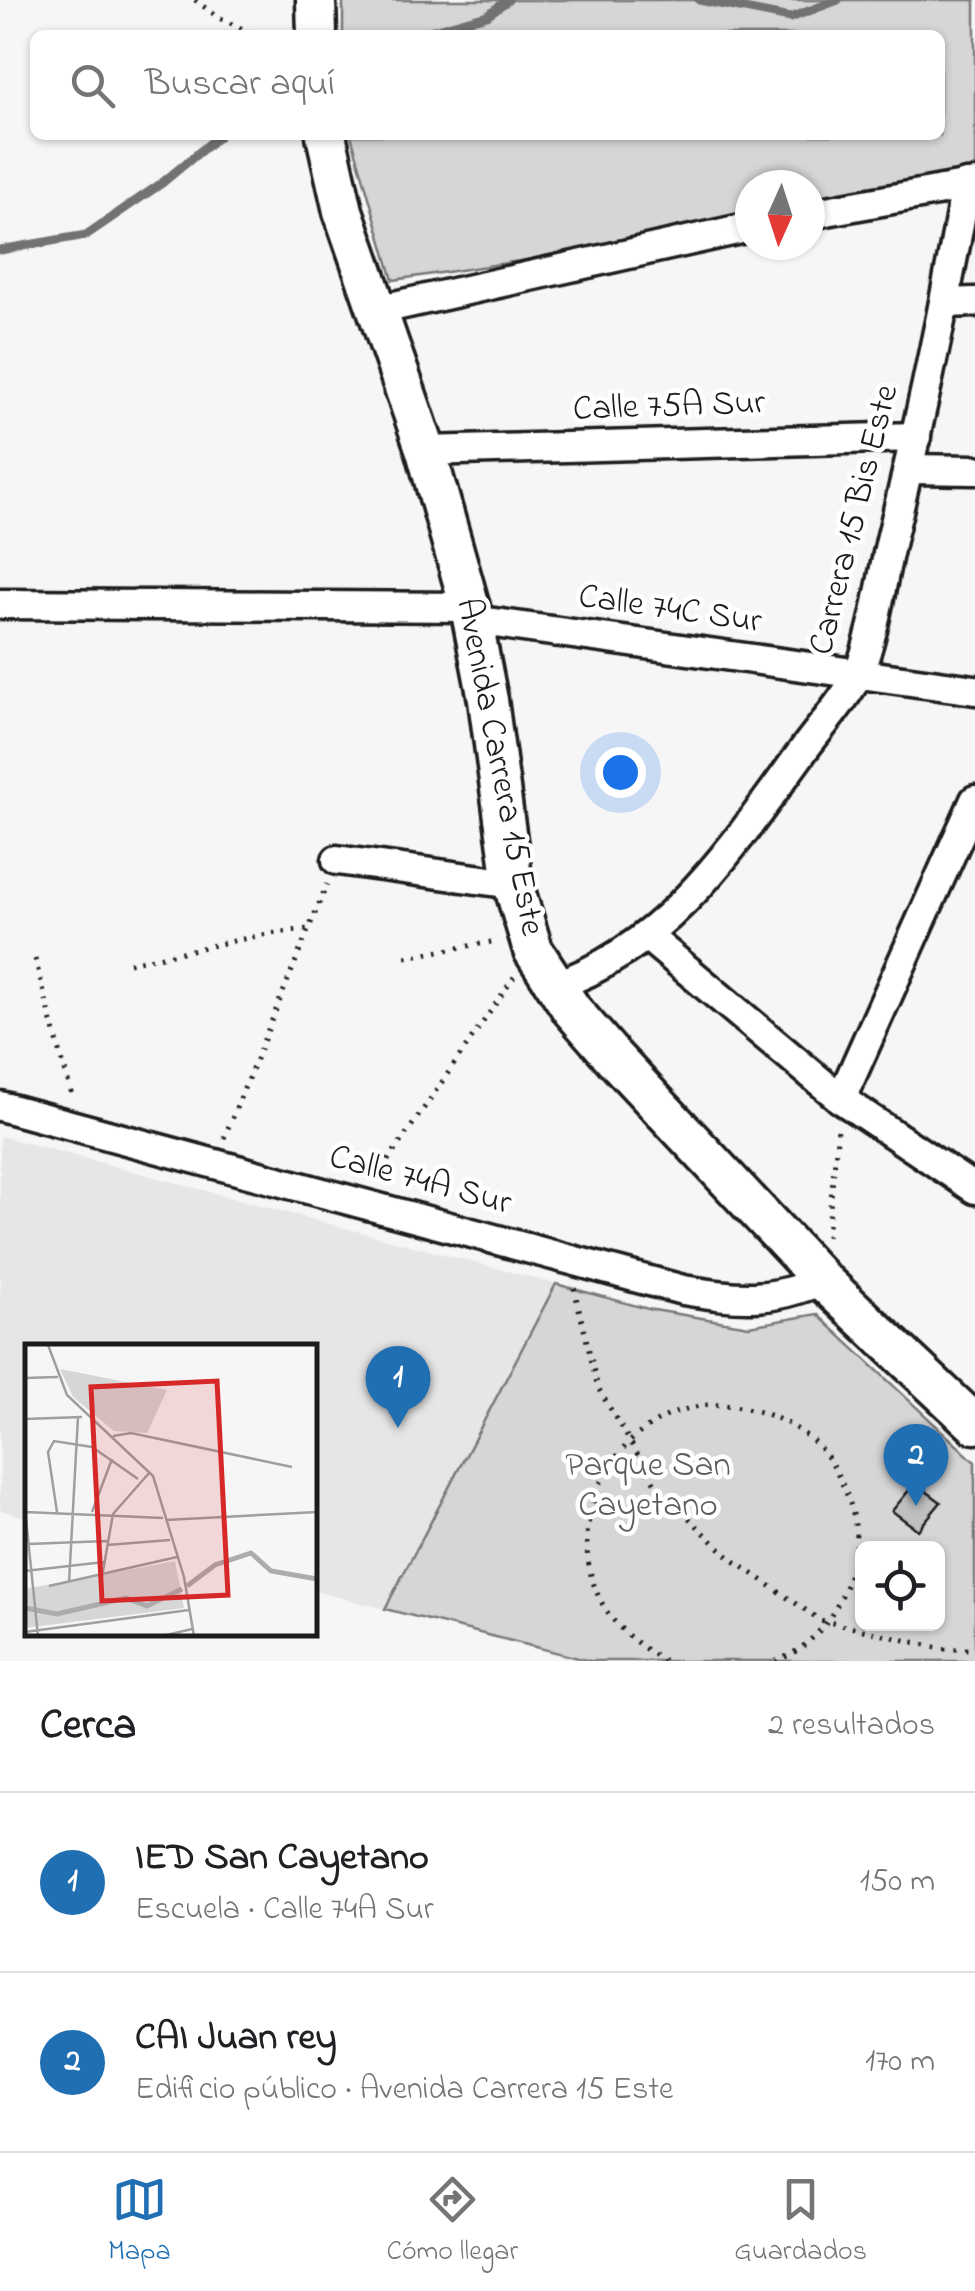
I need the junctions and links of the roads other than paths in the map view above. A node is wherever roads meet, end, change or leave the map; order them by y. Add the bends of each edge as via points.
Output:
1 (316, 0) edge
2 (317, 30) edge
3 (327, 140) edge
4 (970, 184) edge
5 (825, 211) edge
6 (735, 230) edge
7 (975, 302) edge
8 (945, 303) junction
9 (376, 310) junction
10 (916, 437) junction
11 (426, 451) junction
12 (908, 468) junction
13 (975, 470) edge
14 (0, 604) edge
15 (471, 614) junction
16 (858, 674) junction
17 (975, 690) edge
18 (975, 800) edge
19 (336, 860) road end
20 (513, 884) junction
21 (648, 937) junction
22 (554, 986) junction
23 (841, 1099) junction
24 (0, 1106) edge
25 (975, 1190) edge
26 (822, 1280) junction
27 (975, 1424) edge

1 - 2 main road
3 - 9 main road, Avenida Carrera 15 Este
4 - 5 street
4 - 8 street, Carrera 15 Bis Este
6 - 9 street
7 - 8 street
8 - 10 street, Carrera 15 Bis Este
9 - 11 main road, Avenida Carrera 15 Este
10 - 11 street, Calle 75A Sur
10 - 12 street, Carrera 15 Bis Este
11 - 15 main road, Avenida Carrera 15 Este
12 - 13 street
12 - 16 street, Carrera 15 Bis Este
14 - 15 street, Calle 74C Sur
15 - 16 street, Calle 74C Sur
15 - 20 main road, Avenida Carrera 15 Este
16 - 17 street, Calle 74C Sur
16 - 21 street, Carrera 15 Bis Este via 740,837
18 - 23 street
19 - 20 street
20 - 22 main road, Avenida Carrera 15 Este via 530,942
21 - 22 street, Carrera 15 Bis Este
21 - 23 street
22 - 26 main road, Avenida Carrera 15 Este
23 - 25 street
24 - 26 street, Calle 74A Sur via 683,1290 776,1297
26 - 27 main road, Avenida Carrera 15 Este

